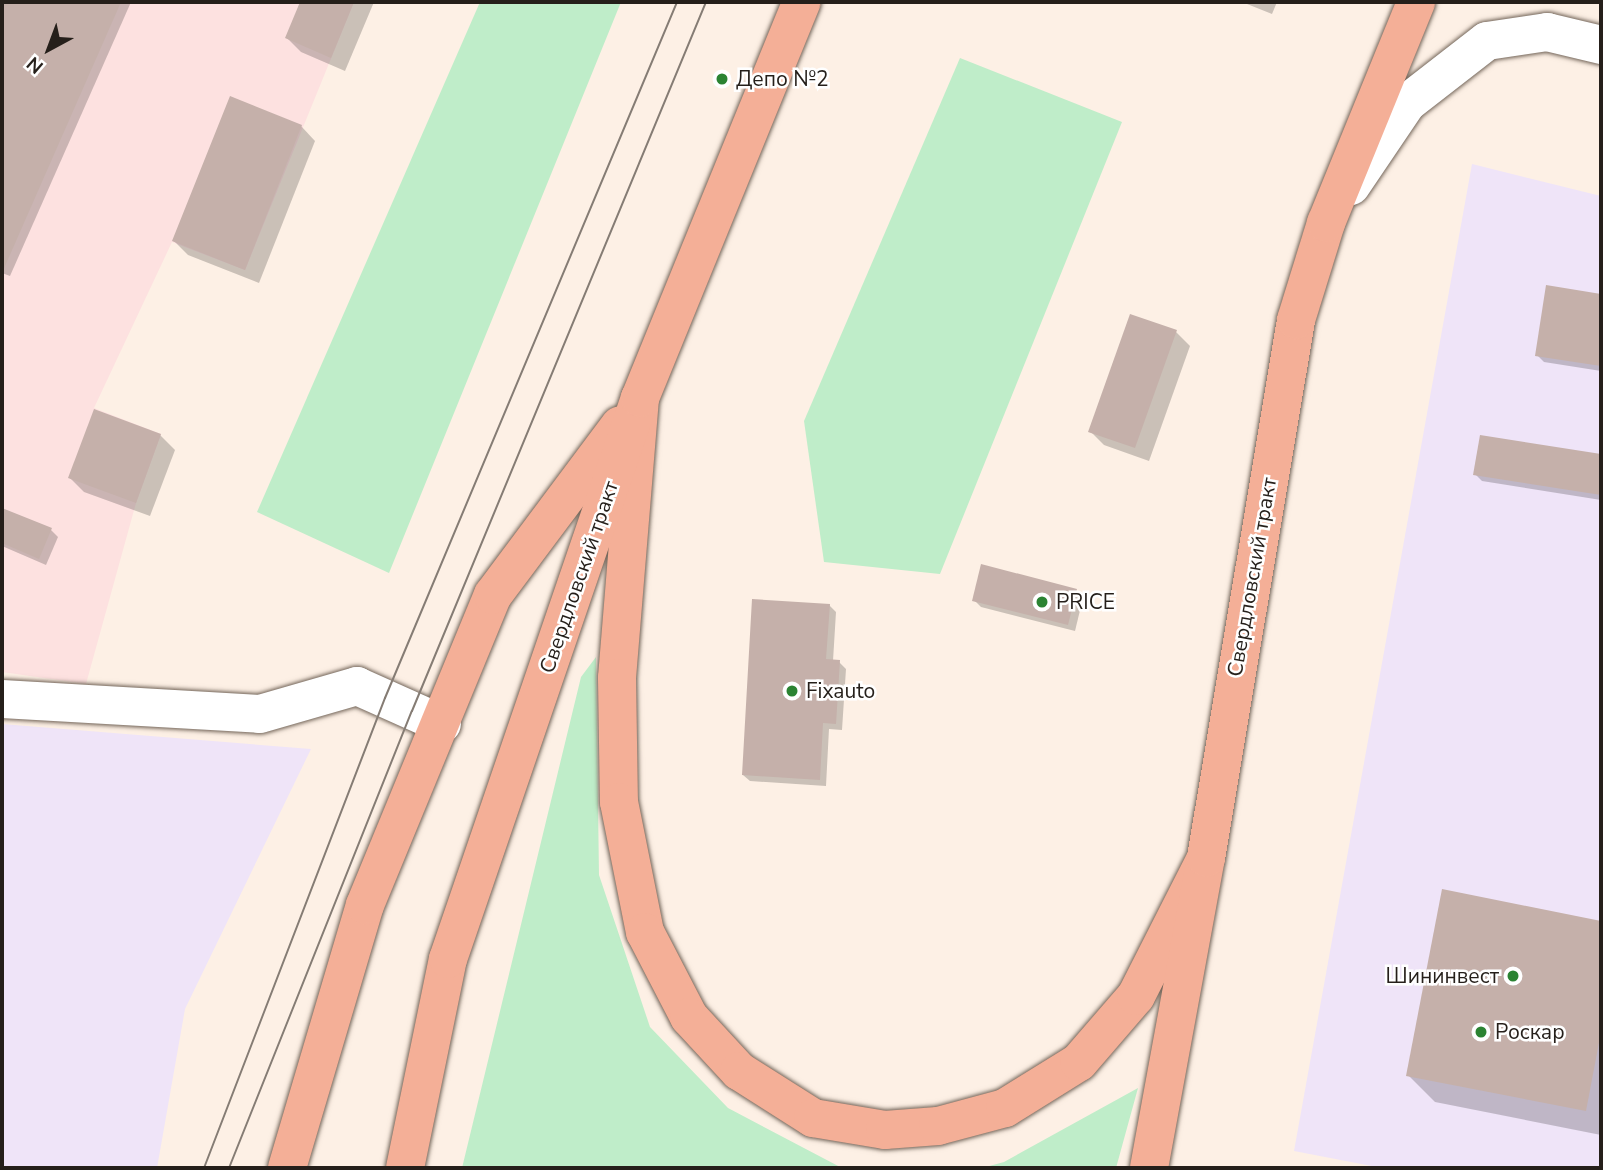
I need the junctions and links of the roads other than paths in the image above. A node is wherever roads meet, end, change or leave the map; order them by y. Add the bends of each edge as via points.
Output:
1 (802, 2) edge
2 (1416, 2) edge
3 (1601, 45) edge
4 (1326, 223) junction
5 (640, 398) junction
6 (2, 699) edge
7 (442, 724) junction
8 (1206, 858) junction
9 (287, 1168) edge
10 (405, 1168) edge
11 (1149, 1168) edge

1 - 5 main road, Свердловский тракт
2 - 4 main road, Свердловский тракт
3 - 4 street via 1547,32 1487,41 1406,103
4 - 8 main road, Свердловский тракт via 1296,320
5 - 7 main road via 493,594
5 - 8 main road via 617,678 619,802 645,932 689,1017 739,1071 813,1118 885,1130 938,1126 1005,1108 1079,1062 1136,996
5 - 10 main road, Свердловский тракт via 449,959
6 - 7 street via 260,714 358,686
7 - 9 main road via 365,905
8 - 11 main road, Свердловский тракт

